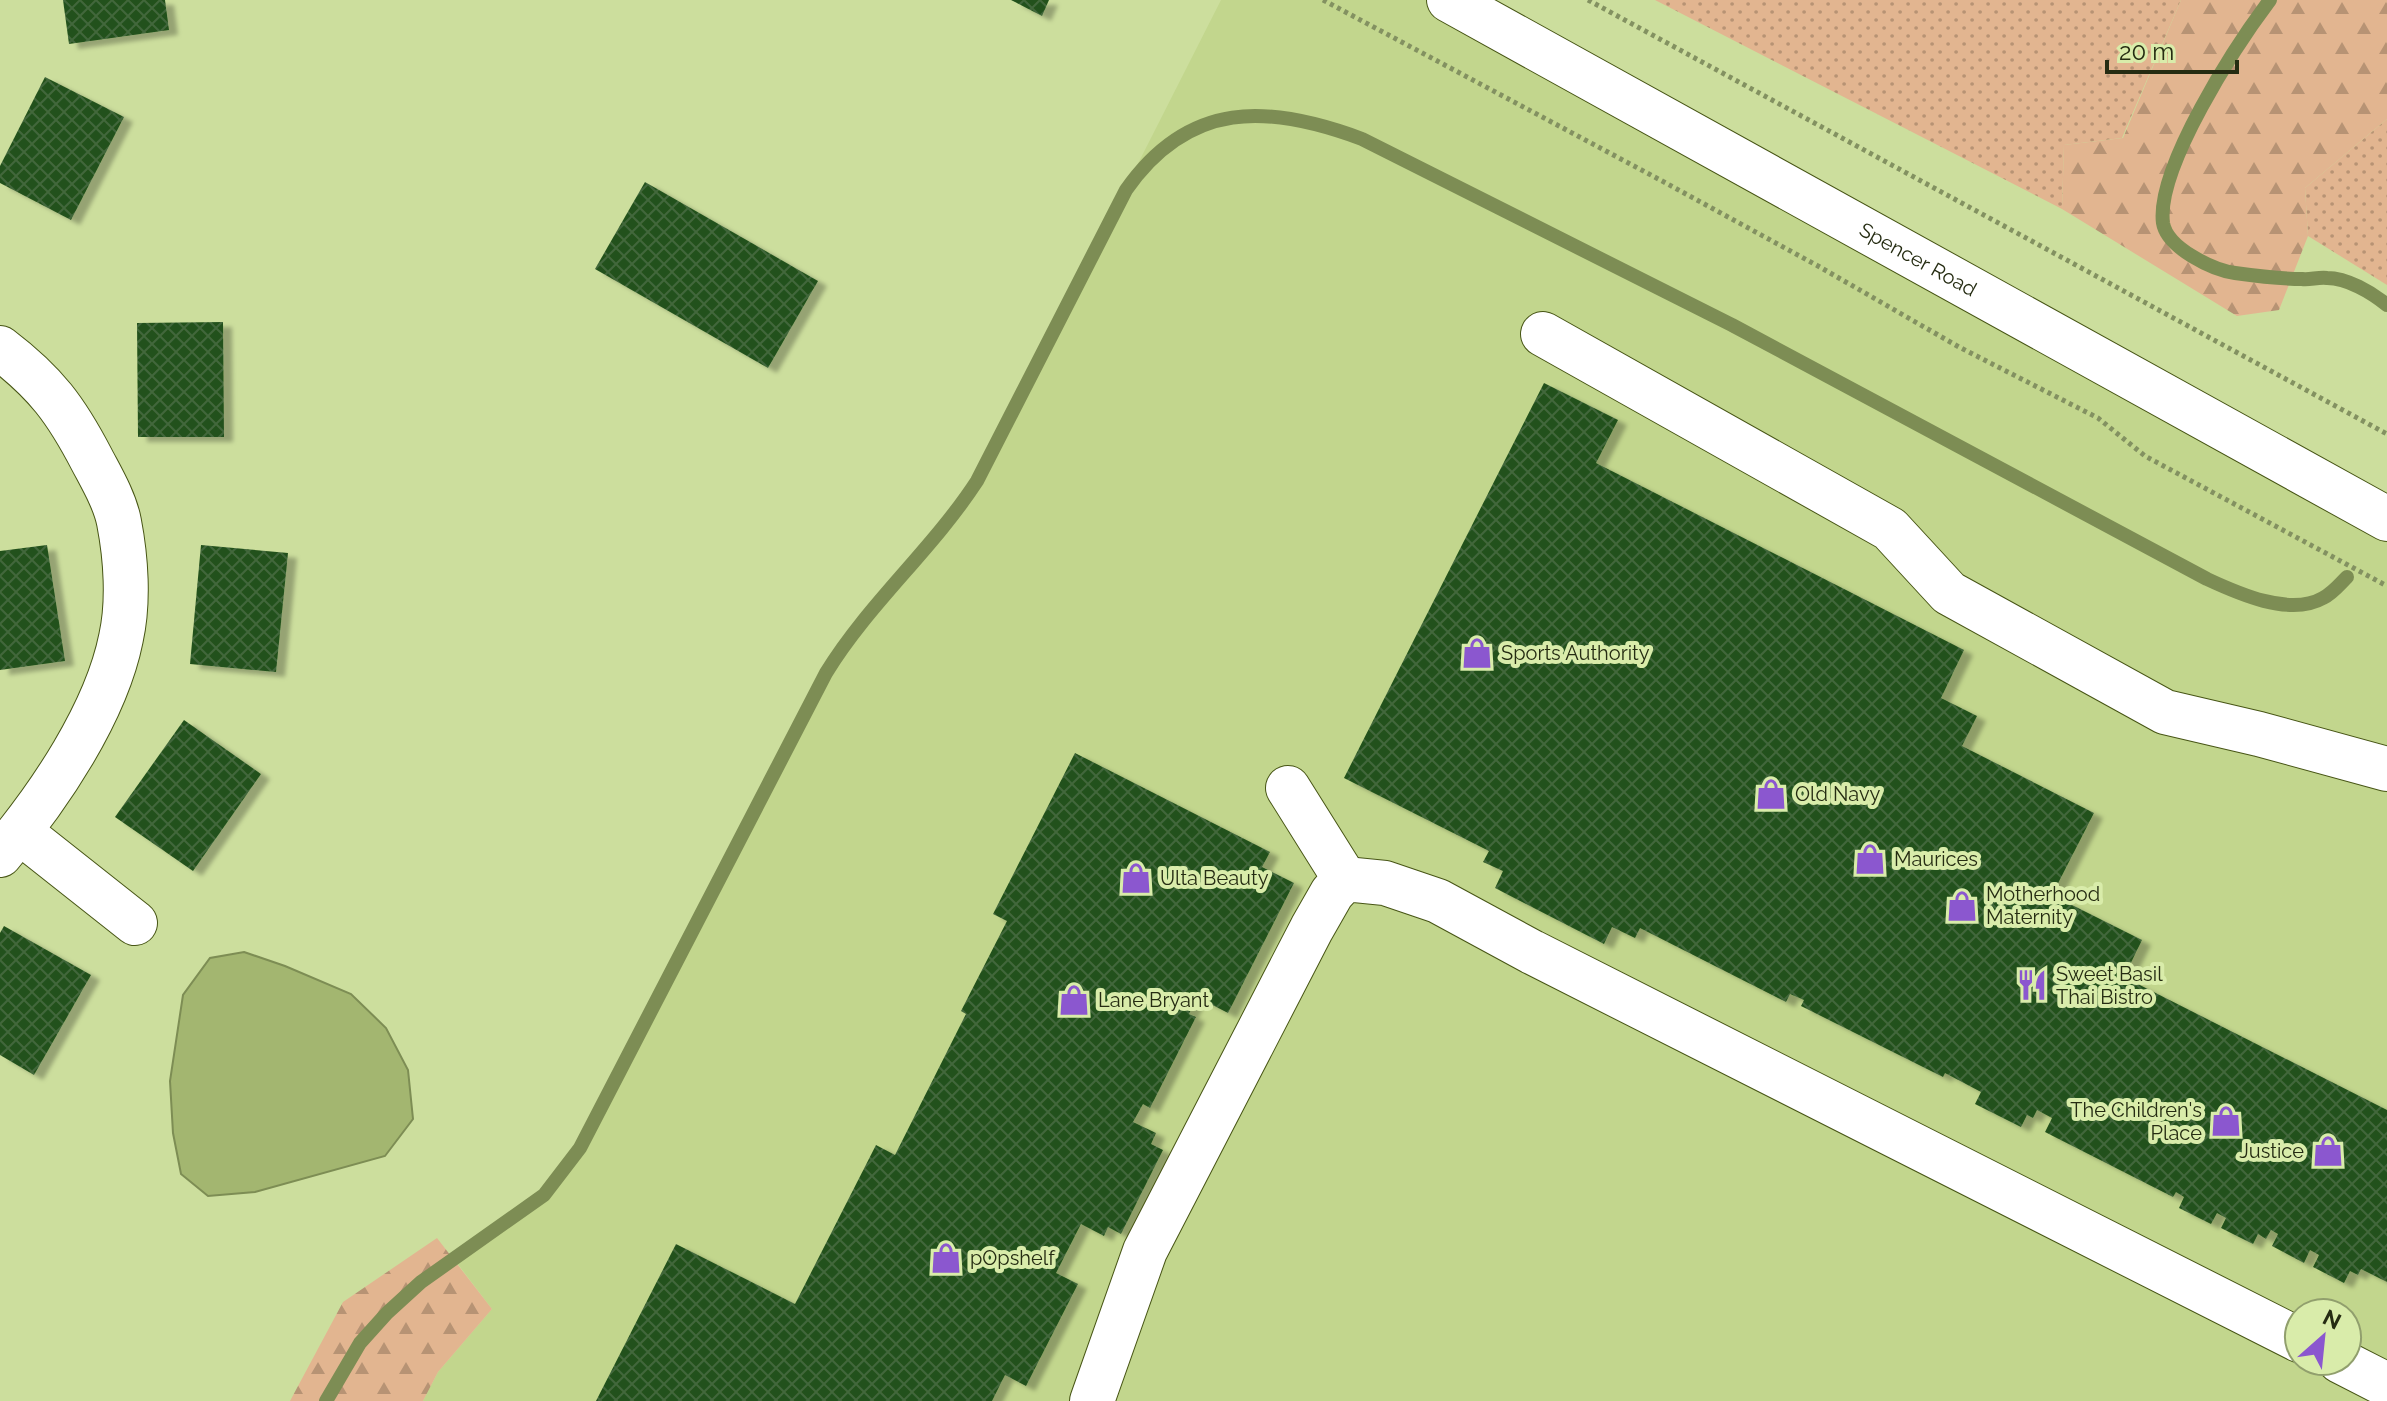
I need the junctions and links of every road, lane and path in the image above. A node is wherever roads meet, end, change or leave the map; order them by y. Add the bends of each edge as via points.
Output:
1 (1323, 0) edge
2 (1449, 0) edge
3 (1588, 0) edge
4 (1543, 334) dead end
5 (0, 348) edge
6 (2387, 434) edge
7 (2387, 519) edge
8 (2387, 586) edge
9 (2387, 769) edge
10 (1288, 788) dead end
11 (10, 844) edge
12 (1345, 879) junction
13 (135, 923) dead end
14 (2283, 1332) edge
15 (2363, 1373) edge
16 (2387, 1385) edge
17 (1092, 1401) edge

1 - 8 path via 2098,418 2145,456
2 - 7 street, Spencer Road
3 - 6 path
4 - 9 street via 1890,529 1949,593 2165,712
5 - 11 street via 39,379 89,455 118,519 125,595 122,636 91,720
10 - 12 street
11 - 13 street
12 - 14 street via 1385,883 1438,901
12 - 17 street via 1312,928 1145,1251
15 - 16 street

